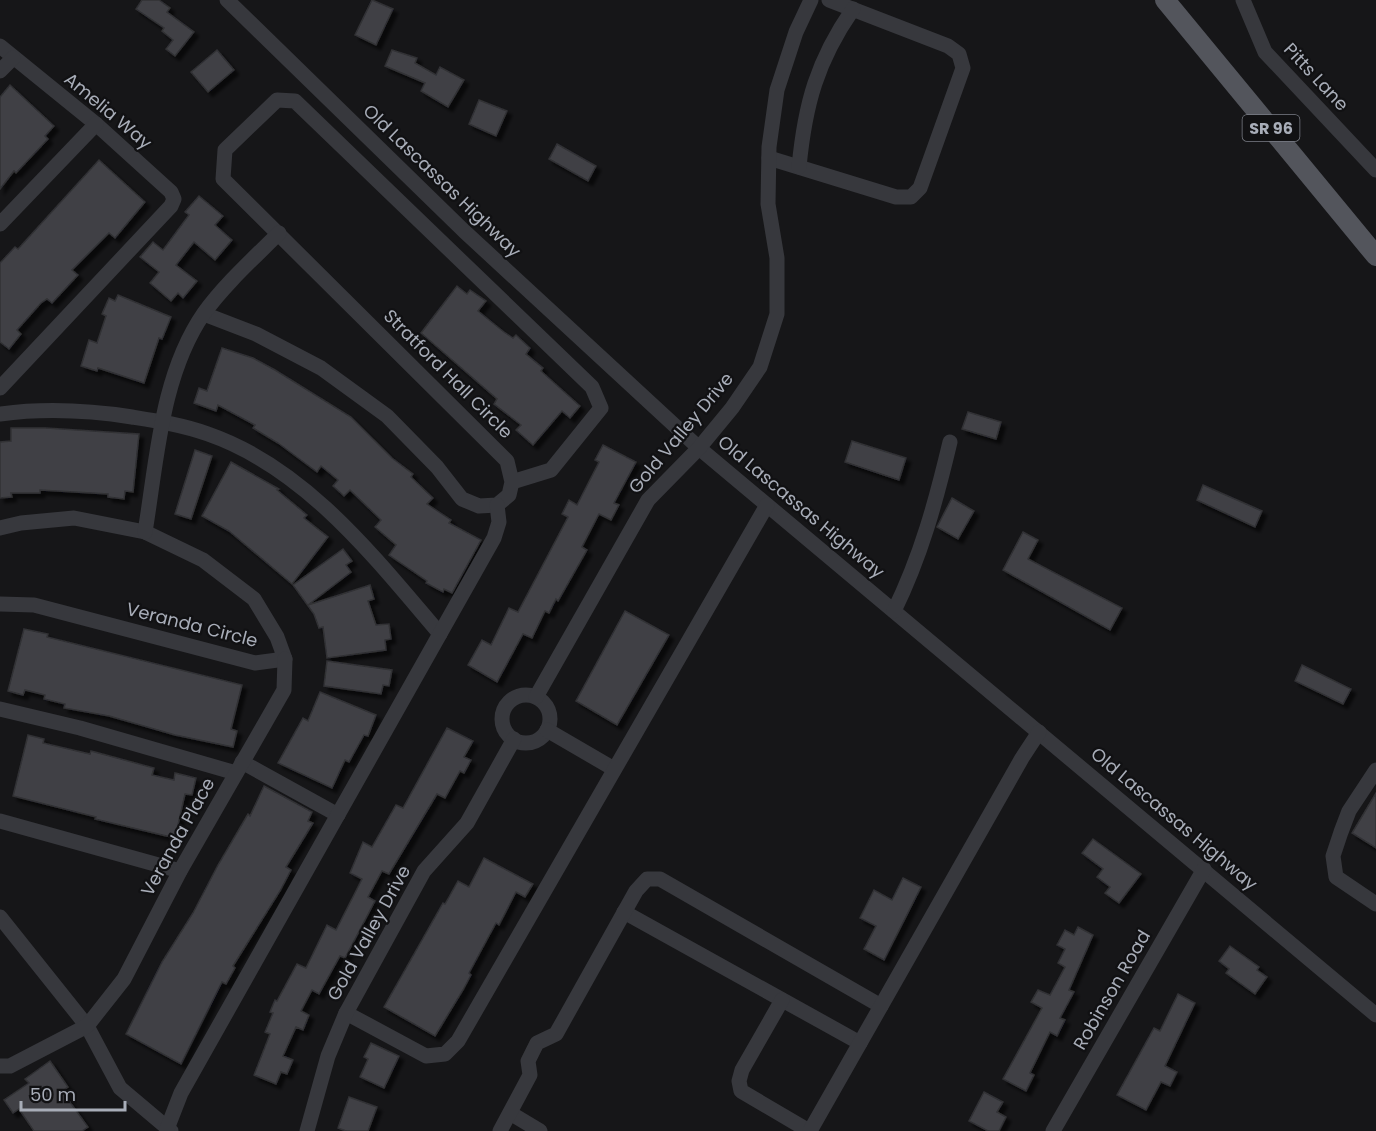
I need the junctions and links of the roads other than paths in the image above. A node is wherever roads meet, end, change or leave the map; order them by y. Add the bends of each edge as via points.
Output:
1 (226, 0) edge
2 (812, 0) edge
3 (829, 0) edge
4 (1165, 0) edge
5 (1243, 0) edge
6 (853, 9) junction
7 (0, 46) edge
8 (13, 58) junction
9 (0, 71) edge
10 (96, 124) junction
11 (769, 158) junction
12 (799, 167) junction
13 (1376, 171) edge
14 (0, 224) edge
15 (279, 233) junction
16 (1376, 256) edge
17 (204, 314) junction
18 (0, 388) edge
19 (0, 414) edge
20 (163, 422) junction
21 (950, 442) dead end
22 (699, 448) junction
23 (512, 482) junction
24 (497, 505) junction
25 (767, 505) junction
26 (0, 528) edge
27 (145, 532) junction
28 (0, 604) edge
29 (894, 611) junction
30 (440, 634) junction
31 (285, 659) junction
32 (536, 697) junction
33 (0, 709) edge
34 (547, 730) junction
35 (1039, 732) junction
36 (514, 739) junction
37 (239, 768) junction
38 (614, 769) junction
39 (1376, 770) edge
40 (338, 815) junction
41 (0, 821) edge
42 (1204, 869) junction
43 (180, 871) junction
44 (1376, 904) edge
45 (624, 912) junction
46 (0, 917) edge
47 (782, 1000) junction
48 (881, 1006) junction
49 (346, 1013) junction
50 (1376, 1015) edge
51 (87, 1026) junction
52 (860, 1043) junction
53 (0, 1066) edge
54 (510, 1113) junction
55 (169, 1130) edge
56 (307, 1131) edge
57 (500, 1131) edge
58 (540, 1131) edge
59 (810, 1131) edge
60 (1053, 1131) edge

1 - 22 street, Old Lascassas Highway via 471,237
2 - 11 street, Gold Valley Drive via 777,90
3 - 6 street
4 - 16 main road, SR 96
5 - 13 street, Pitts Lane via 1265,52
6 - 12 street via 820,65 804,122
6 - 12 street via 948,46 959,54 963,68 921,188 911,197 896,197
7 - 8 street, Amelia Way
8 - 9 street
8 - 10 street, Amelia Way
10 - 14 street
10 - 18 street, Amelia Way via 174,199
11 - 12 street
11 - 22 street, Gold Valley Drive via 768,204 777,258 777,314 760,367
15 - 17 street
15 - 23 street, Stratford Hall Circle via 507,461
15 - 23 street, Stratford Hall Circle via 223,180 225,150 276,100 295,101 592,387 601,408 551,470
17 - 20 street via 178,360
17 - 24 street via 256,334 321,368 387,416 462,499 479,506
19 - 20 street via 82,410
20 - 27 street
20 - 30 street via 208,434 282,473 347,527
21 - 29 street via 934,513 915,568
22 - 25 street, Old Lascassas Highway
22 - 32 street, Gold Valley Drive via 648,500
23 - 24 street via 509,495
24 - 30 street via 499,522 495,538
25 - 29 street, Old Lascassas Highway
25 - 38 street
26 - 27 street, Veranda Circle via 74,518
27 - 31 street, Veranda Circle via 203,560 254,598
28 - 31 street, Veranda Circle via 34,605 255,663
29 - 35 street, Old Lascassas Highway
30 - 40 street
31 - 37 street, Veranda Place via 284,690
32 - 34 street via 550,716
32 - 36 street via 519,696 506,705 502,722
33 - 37 street
34 - 36 street via 536,740
34 - 38 street
35 - 42 street, Old Lascassas Highway
35 - 48 street
36 - 49 street, Gold Valley Drive via 467,823 424,871
37 - 40 street
37 - 43 street, Veranda Place
38 - 49 street via 458,1041 445,1054 426,1056
39 - 44 street via 1349,811 1333,856 1336,877
40 - 55 street via 181,1093
41 - 43 street
42 - 50 street, Old Lascassas Highway
42 - 60 street, Robinson Road
43 - 51 street, Veranda Place via 124,978
45 - 47 street
45 - 48 street via 647,879 660,879
45 - 54 street via 556,1034 537,1043 528,1061 530,1075
46 - 51 street
47 - 52 street
47 - 59 street via 742,1070 741,1091
48 - 52 street
49 - 56 street, Gold Valley Drive via 328,1056
51 - 53 street via 10,1066
51 - 55 street via 120,1088
52 - 59 street
54 - 57 street
54 - 58 street

